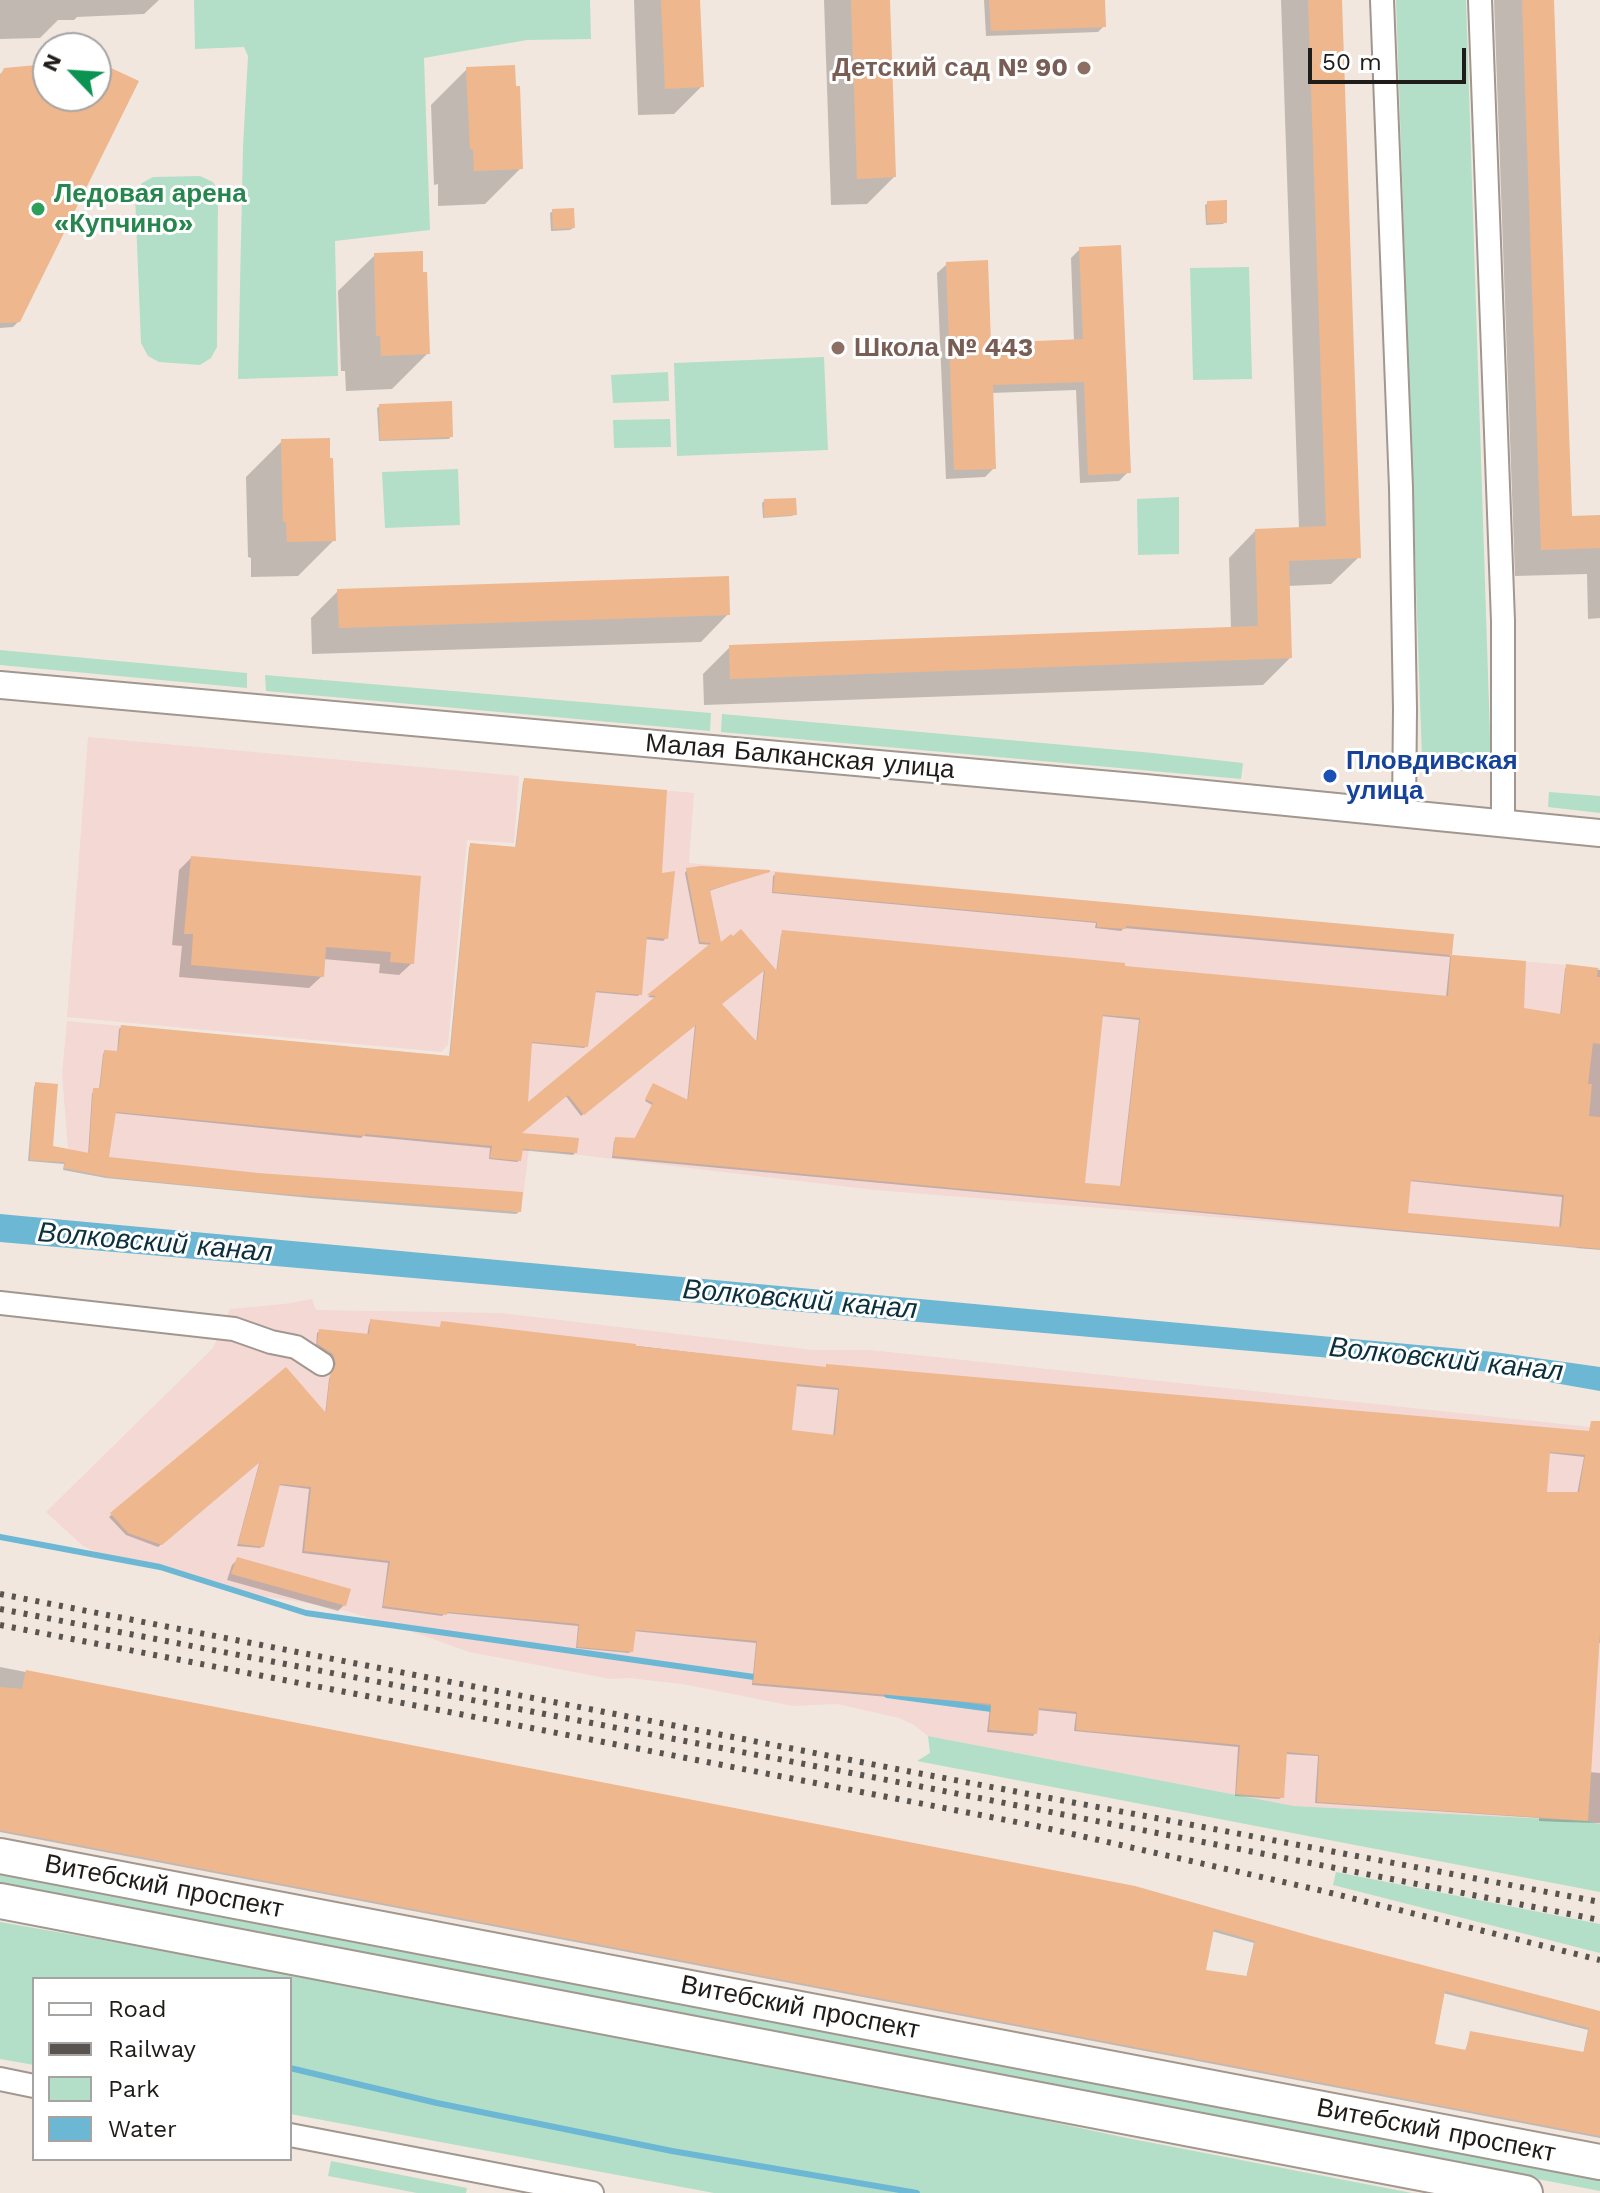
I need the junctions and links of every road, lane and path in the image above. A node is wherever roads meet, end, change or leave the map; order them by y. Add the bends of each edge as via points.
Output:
1 (1382, 0) edge
2 (1480, 0) edge
3 (0, 685) edge
4 (1404, 813) junction
5 (1503, 822) junction
6 (1600, 833) edge
7 (0, 1303) edge
8 (322, 1364) dead end
9 (0, 1856) edge
10 (0, 1901) edge
11 (0, 2079) edge
12 (32, 2086) edge
13 (292, 2135) edge
14 (1600, 2162) edge
15 (592, 2193) edge
16 (1525, 2193) edge

1 - 4 street via 1401,488
2 - 5 street via 1503,621
3 - 4 street, Малая Балканская улица
4 - 5 street, Малая Балканская улица
5 - 6 street, Малая Балканская улица
7 - 8 street via 234,1329 296,1347
9 - 14 main road, Витебский проспект
10 - 16 main road, Витебский проспект
11 - 12 street
13 - 15 street

